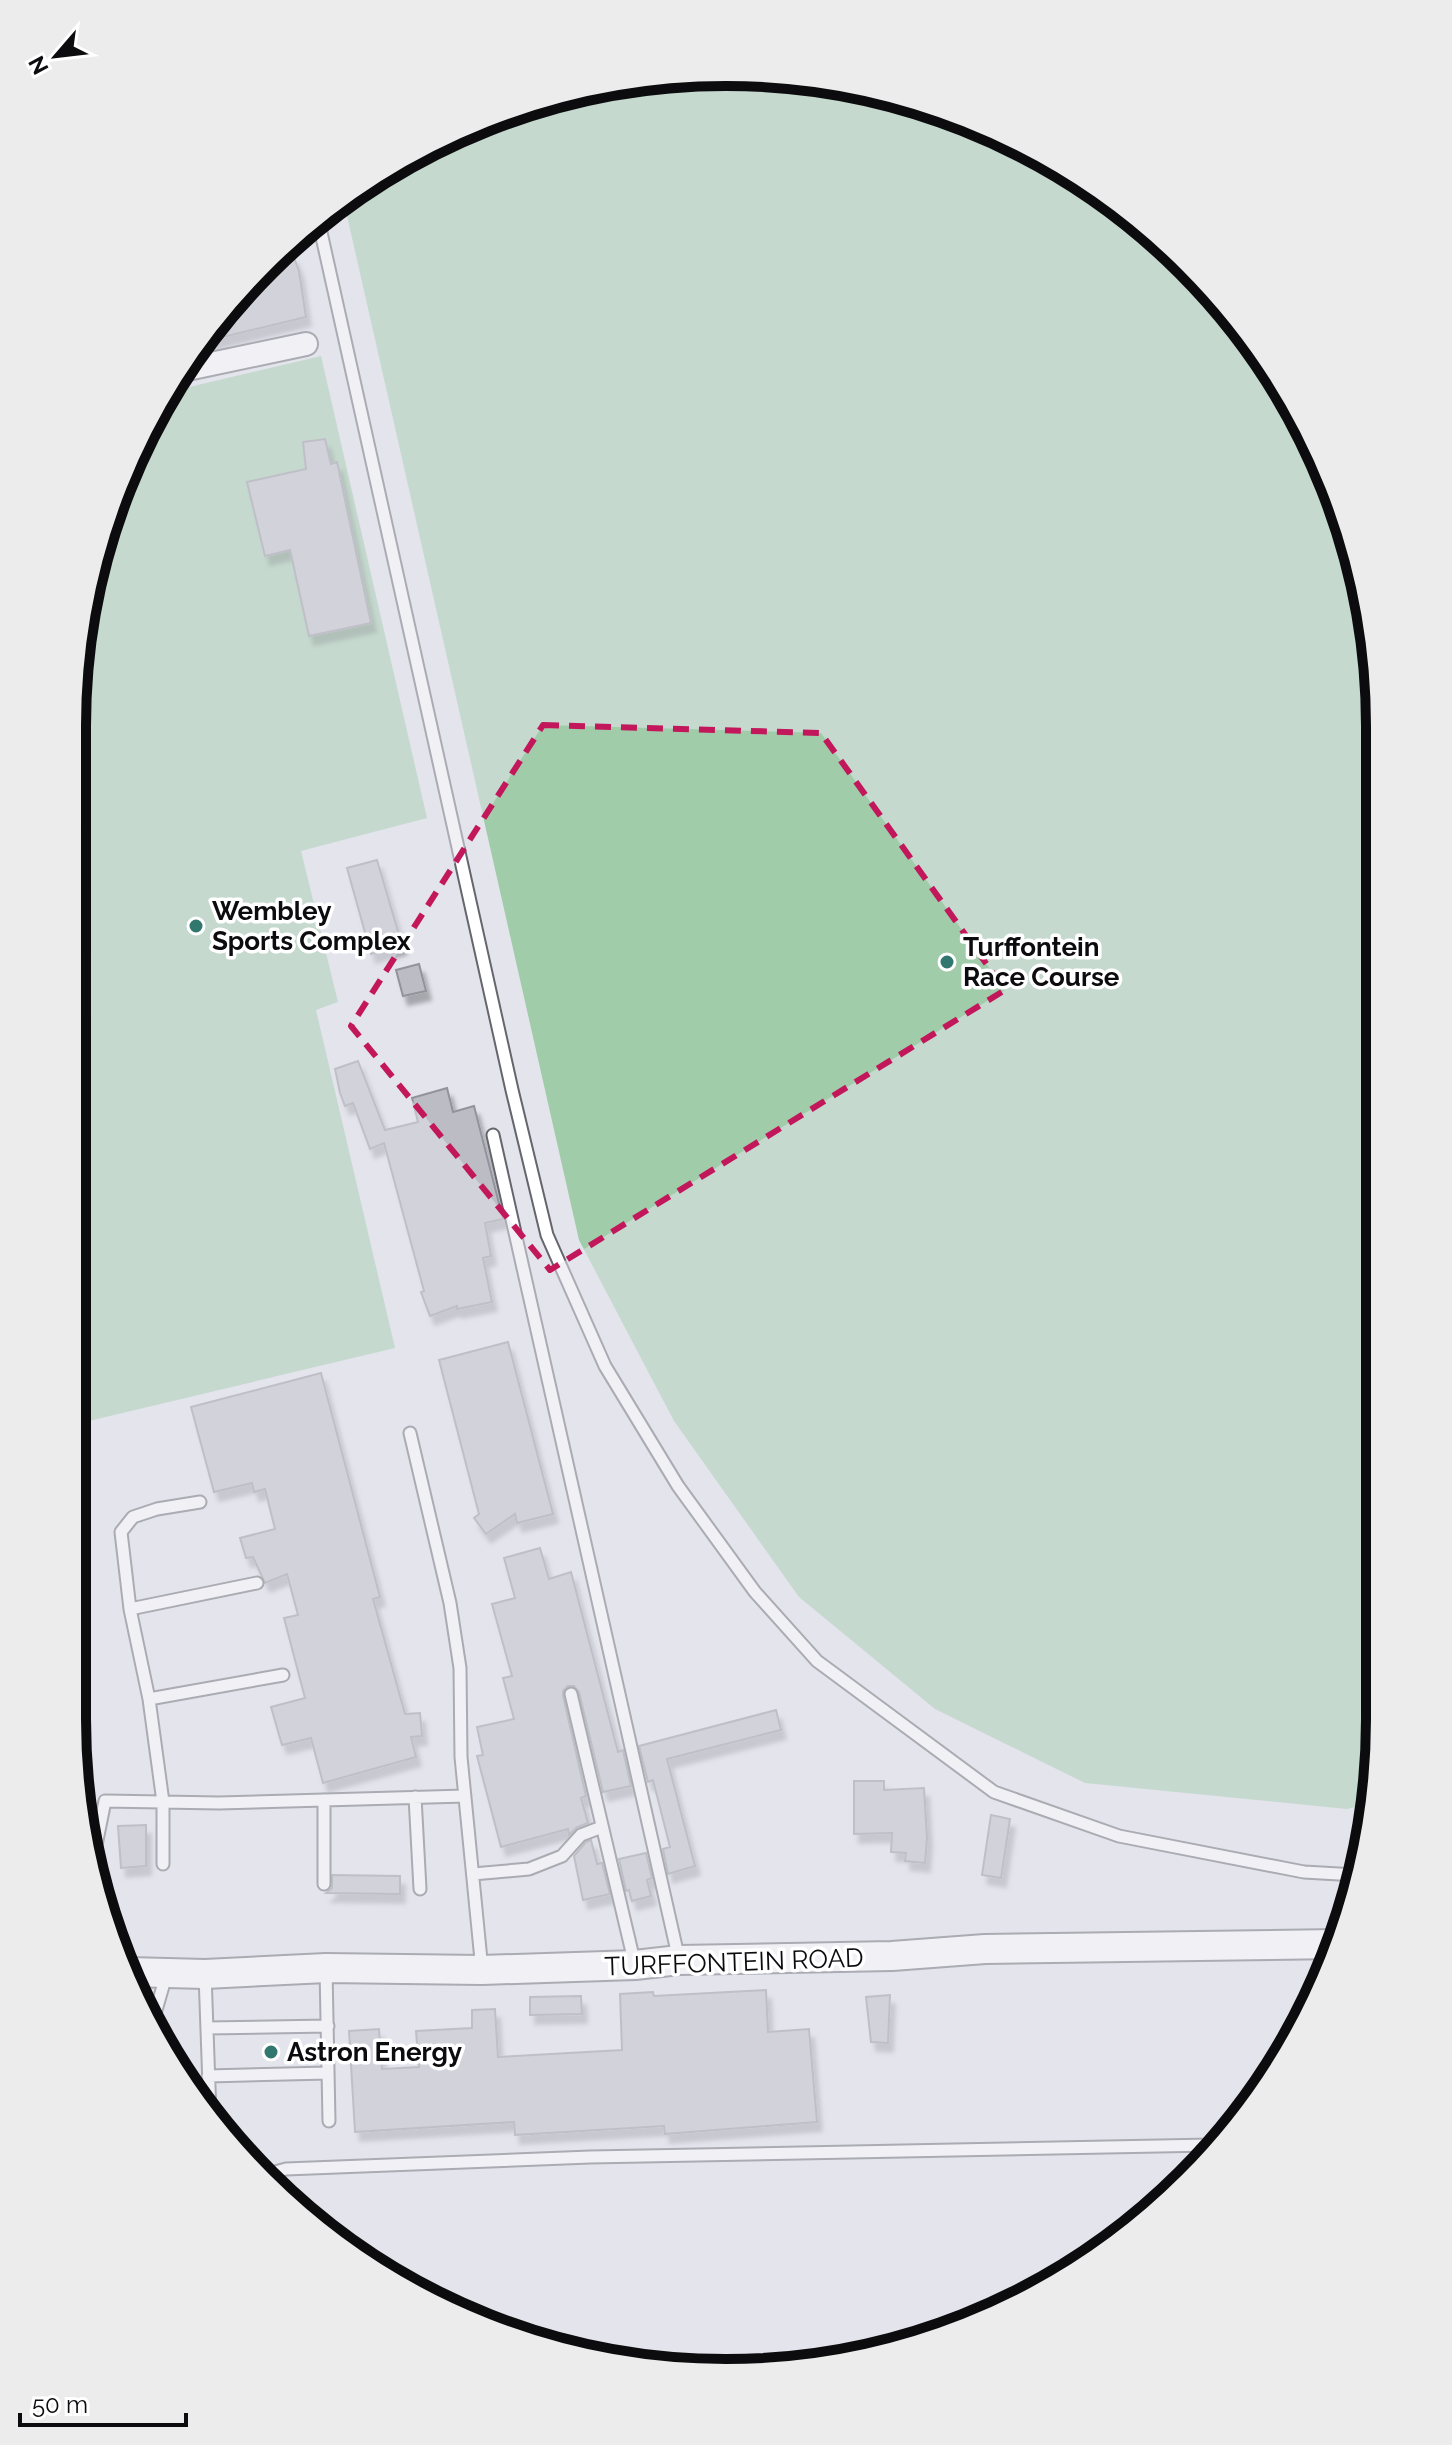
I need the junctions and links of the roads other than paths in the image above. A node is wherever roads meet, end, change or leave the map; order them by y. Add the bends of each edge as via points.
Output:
1 (321, 231) edge
2 (306, 344) dead end
3 (196, 367) edge
4 (493, 1135) dead end
5 (410, 1433) dead end
6 (200, 1502) dead end
7 (257, 1583) dead end
8 (130, 1609) junction
9 (283, 1675) dead end
10 (571, 1694) dead end
11 (149, 1699) junction
12 (465, 1796) junction
13 (415, 1797) junction
14 (324, 1800) junction
15 (163, 1802) junction
16 (602, 1827) junction
17 (97, 1839) edge
18 (163, 1864) dead end
19 (473, 1874) junction
20 (1347, 1874) edge
21 (324, 1884) dead end
22 (420, 1889) dead end
23 (1325, 1944) edge
24 (679, 1960) junction
25 (635, 1965) junction
26 (326, 1968) junction
27 (482, 1970) junction
28 (139, 1972) edge
29 (167, 1973) junction
30 (205, 1974) junction
31 (156, 2010) edge
32 (328, 2026) junction
33 (207, 2028) junction
34 (328, 2073) junction
35 (208, 2076) junction
36 (209, 2096) edge
37 (329, 2121) dead end
38 (1203, 2145) edge
39 (274, 2172) edge

1 - 20 lane via 547,1235 605,1366 678,1486 755,1592 817,1661 994,1792 1119,1836 1304,1872
2 - 3 street
4 - 24 lane
5 - 12 lane via 460,1668
6 - 8 lane via 133,1517 121,1532
7 - 8 lane
8 - 11 lane
9 - 11 lane
10 - 16 lane
11 - 15 lane
12 - 13 lane
12 - 19 lane
13 - 14 lane
13 - 22 lane
14 - 15 lane
14 - 21 lane
15 - 17 lane via 105,1801
15 - 18 lane
16 - 19 lane via 581,1835 562,1856 529,1869
16 - 25 lane
19 - 27 lane
23 - 24 street, TURFFONTEIN ROAD
24 - 25 street, TURFFONTEIN ROAD
25 - 27 street, TURFFONTEIN ROAD
26 - 27 street, TURFFONTEIN ROAD
26 - 30 street, TURFFONTEIN ROAD
26 - 32 lane
28 - 29 street, TURFFONTEIN ROAD
29 - 30 street, TURFFONTEIN ROAD
29 - 31 lane
30 - 33 lane
32 - 33 lane
32 - 34 lane
33 - 35 lane
34 - 35 lane
34 - 37 lane
35 - 36 lane
38 - 39 lane via 590,2157

